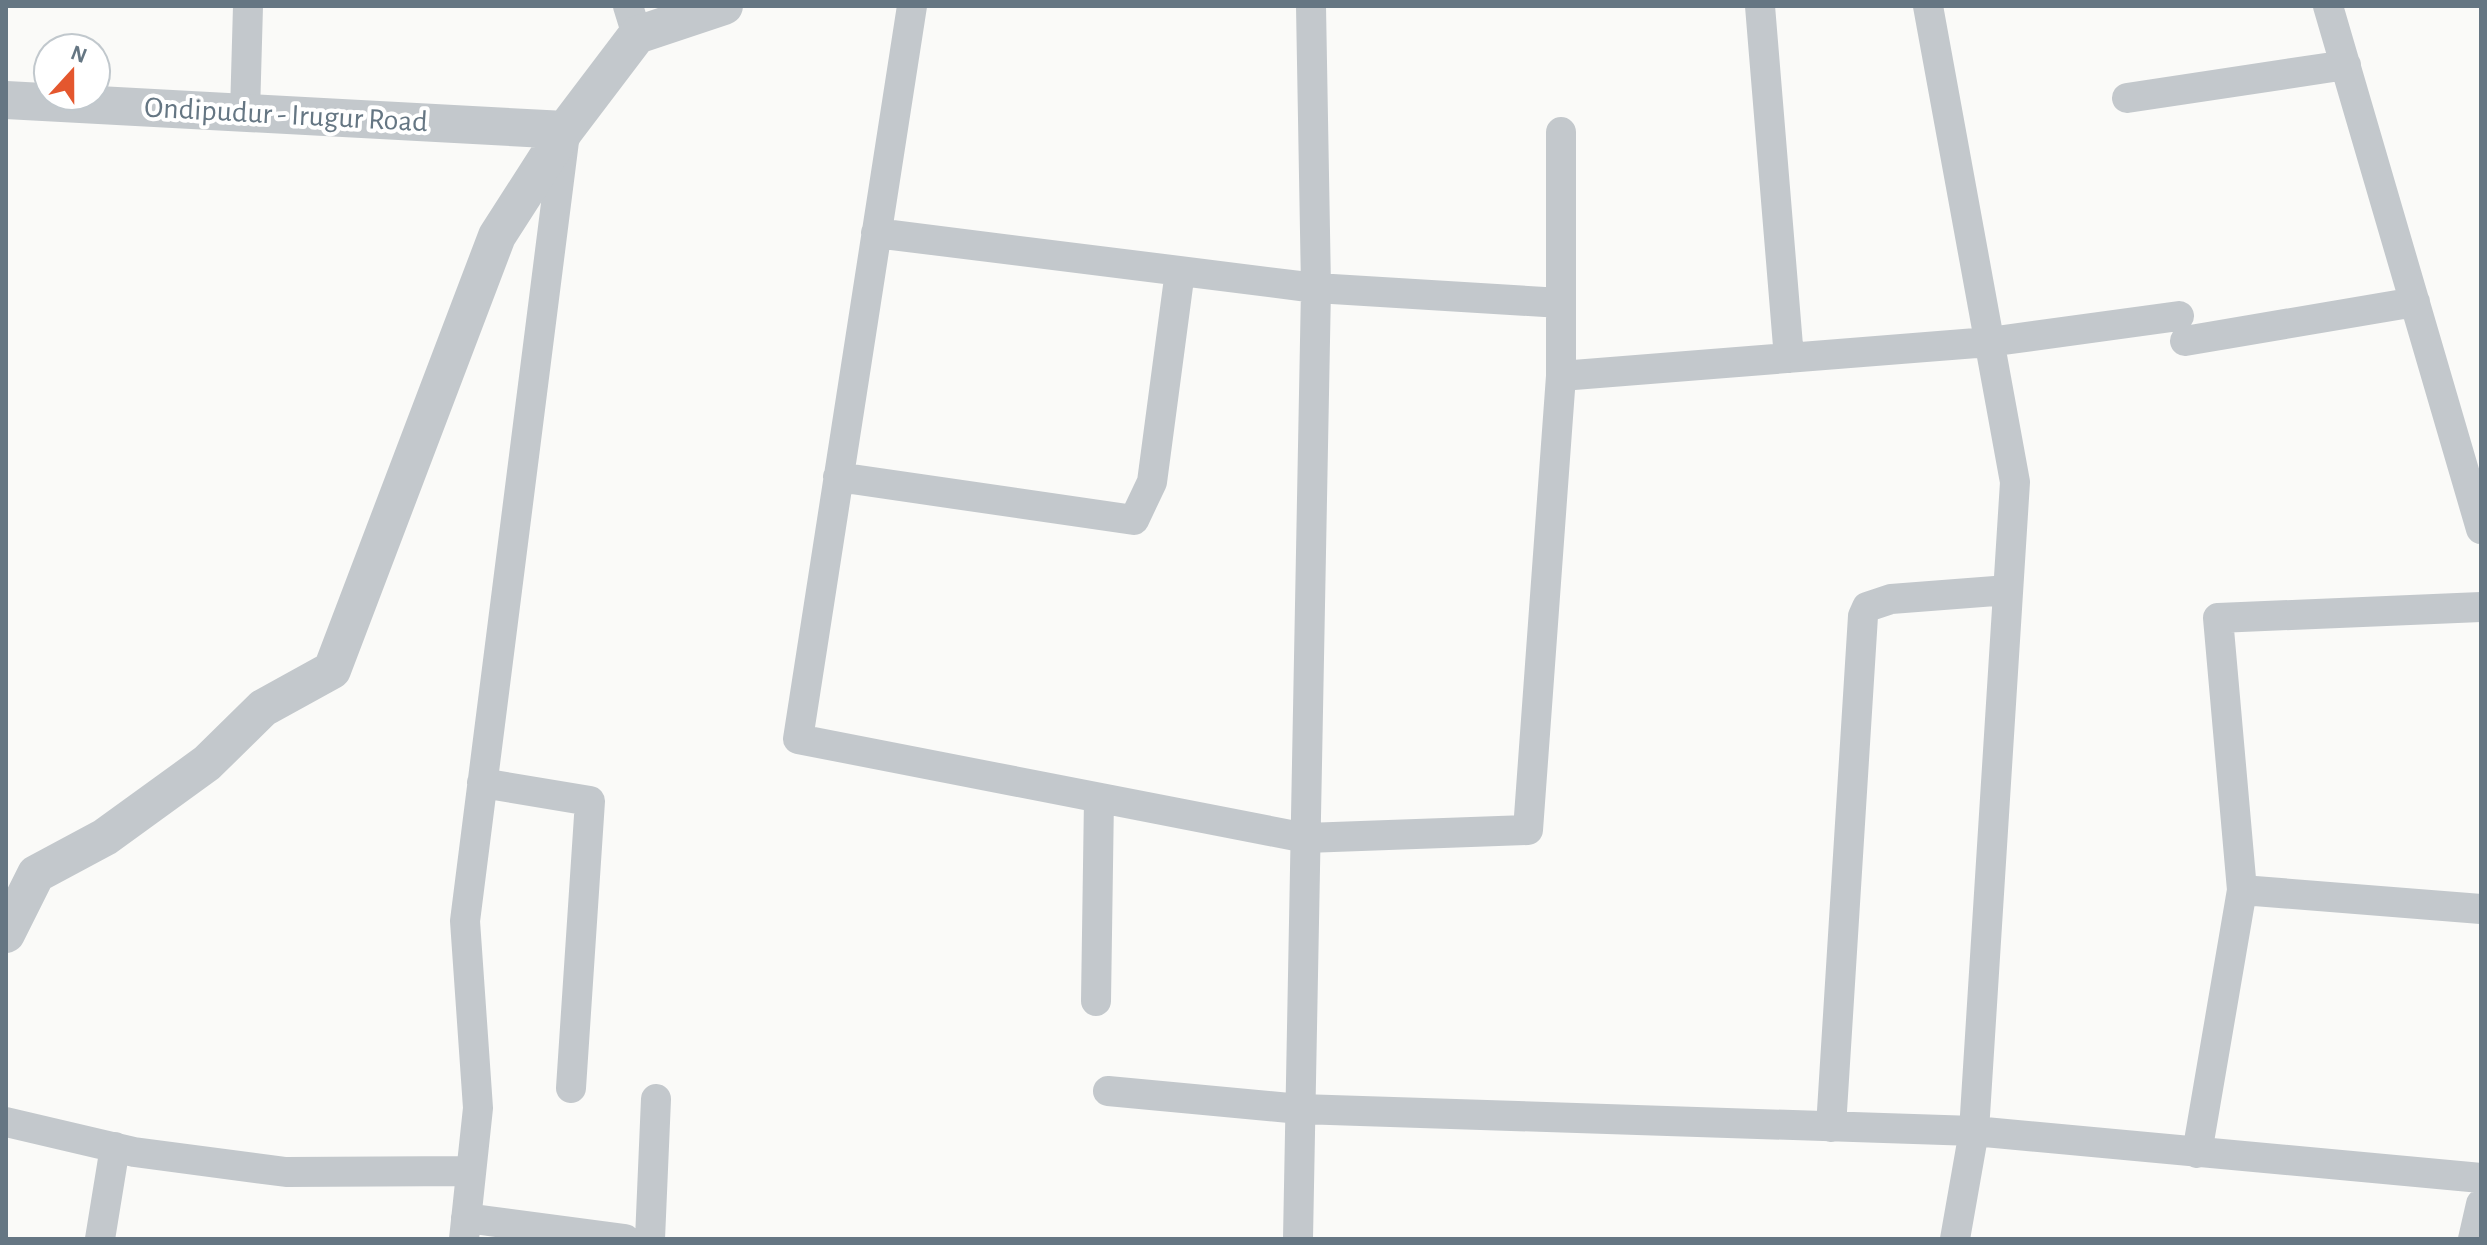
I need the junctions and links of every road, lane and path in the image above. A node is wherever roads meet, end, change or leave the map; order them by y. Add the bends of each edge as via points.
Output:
1 (248, 6) edge
2 (724, 6) edge
3 (912, 6) edge
4 (1311, 6) edge
5 (1760, 6) edge
6 (1928, 6) edge
7 (2328, 6) edge
8 (632, 21) edge
9 (2346, 65) junction
10 (2127, 98) dead end
11 (6, 100) edge
12 (245, 113) junction
13 (565, 130) junction
14 (1561, 132) dead end
15 (876, 233) junction
16 (1180, 271) junction
17 (1316, 288) junction
18 (2415, 302) junction
19 (1561, 303) junction
20 (1989, 342) junction
21 (1789, 358) junction
22 (1561, 376) junction
23 (838, 477) junction
24 (2481, 529) edge
25 (2008, 590) junction
26 (2481, 607) edge
27 (482, 783) junction
28 (1099, 798) junction
29 (1306, 838) junction
30 (2242, 890) junction
31 (2481, 909) edge
32 (6, 934) edge
33 (1096, 1001) dead end
34 (571, 1088) dead end
35 (1108, 1091) dead end
36 (656, 1099) dead end
37 (1300, 1109) junction
38 (6, 1122) edge
39 (1831, 1127) junction
40 (1974, 1131) junction
41 (115, 1147) junction
42 (2197, 1153) junction
43 (471, 1171) junction
44 (2481, 1178) edge
45 (2481, 1204) edge
46 (465, 1228) edge
47 (100, 1239) edge
48 (625, 1239) edge
49 (650, 1239) edge
50 (1298, 1239) edge
51 (1955, 1239) edge
52 (2473, 1239) edge

1 - 12 street
2 - 8 street
3 - 15 street
4 - 17 street
5 - 21 street
6 - 20 street
7 - 9 street
8 - 13 street
9 - 10 street
9 - 18 street
11 - 12 street, Ondipudur - Irugur Road
12 - 13 street, Ondipudur - Irugur Road
13 - 27 street
13 - 32 street via 497,236 332,670 263,708 207,763 105,837 36,874
14 - 19 street
15 - 16 street
15 - 23 street
16 - 17 street
16 - 23 street via 1152,482 1134,520
17 - 19 street
17 - 29 street
18 - 20 street via 2182,328
18 - 24 street
19 - 22 street
20 - 21 street
20 - 25 street via 2015,482
21 - 22 street
22 - 29 street via 1528,830
23 - 28 street via 798,739
25 - 39 street via 1891,599 1867,607 1863,616
25 - 40 street
26 - 30 street via 2218,618
27 - 34 street via 590,801
27 - 43 street via 465,921 478,1108
28 - 29 street
28 - 33 street
29 - 37 street
30 - 31 street
30 - 42 street
35 - 37 street
36 - 49 street
37 - 39 street
37 - 50 street
38 - 41 street
39 - 40 street
40 - 42 street
40 - 51 street
41 - 43 street via 286,1172
41 - 47 street
42 - 44 street
43 - 46 street
45 - 52 street
46 - 48 street

